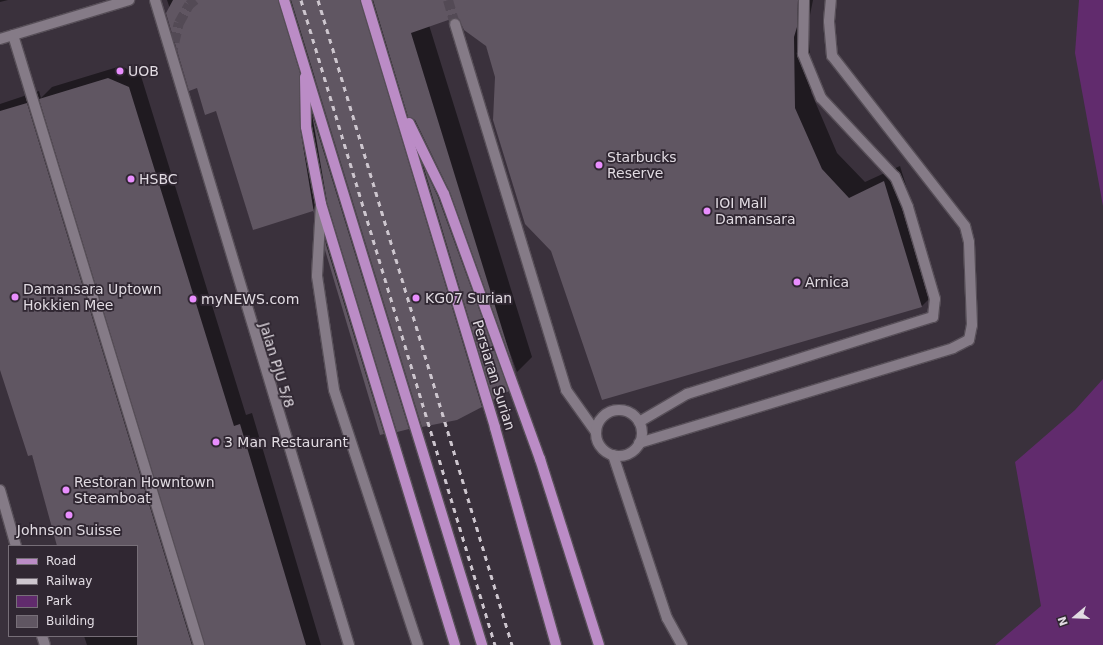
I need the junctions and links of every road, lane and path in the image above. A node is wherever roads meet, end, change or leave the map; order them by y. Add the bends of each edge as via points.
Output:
1 (129, 0) edge
2 (155, 0) edge
3 (283, 0) edge
4 (366, 0) edge
5 (804, 0) edge
6 (831, 0) edge
7 (455, 24) tunnel mouth
8 (13, 35) junction
9 (0, 39) edge
10 (305, 64) junction
11 (395, 96) junction
12 (321, 204) junction
13 (639, 422) junction
14 (596, 432) junction
15 (639, 443) junction
16 (613, 455) junction
17 (0, 490) edge
18 (16, 545) edge
19 (199, 645) edge
20 (349, 645) edge
21 (418, 645) edge
22 (455, 645) edge
23 (482, 645) edge
24 (556, 645) edge
25 (599, 645) edge
26 (682, 645) edge

1 - 8 street
2 - 20 street, Jalan PJU 5/8
3 - 10 main road
4 - 11 main road, Persiaran Surian
5 - 13 street via 803,54 821,98 895,177 908,207 936,299 933,317 687,394
6 - 15 street via 829,21 832,56 965,226 969,242 971,287 972,325 969,340 953,348
7 - 14 street via 566,390
8 - 9 street
8 - 19 street
10 - 12 main road via 306,127
10 - 23 main road
11 - 24 main road, Persiaran Surian via 495,428
11 - 25 main road, Persiaran Surian via 444,194 540,459
12 - 21 street via 317,276 334,390
12 - 22 main road
13 - 14 street via 628,412 613,411 601,418
13 - 15 street
14 - 16 street via 600,446
15 - 16 street via 627,454
16 - 26 street via 667,618
17 - 18 street

